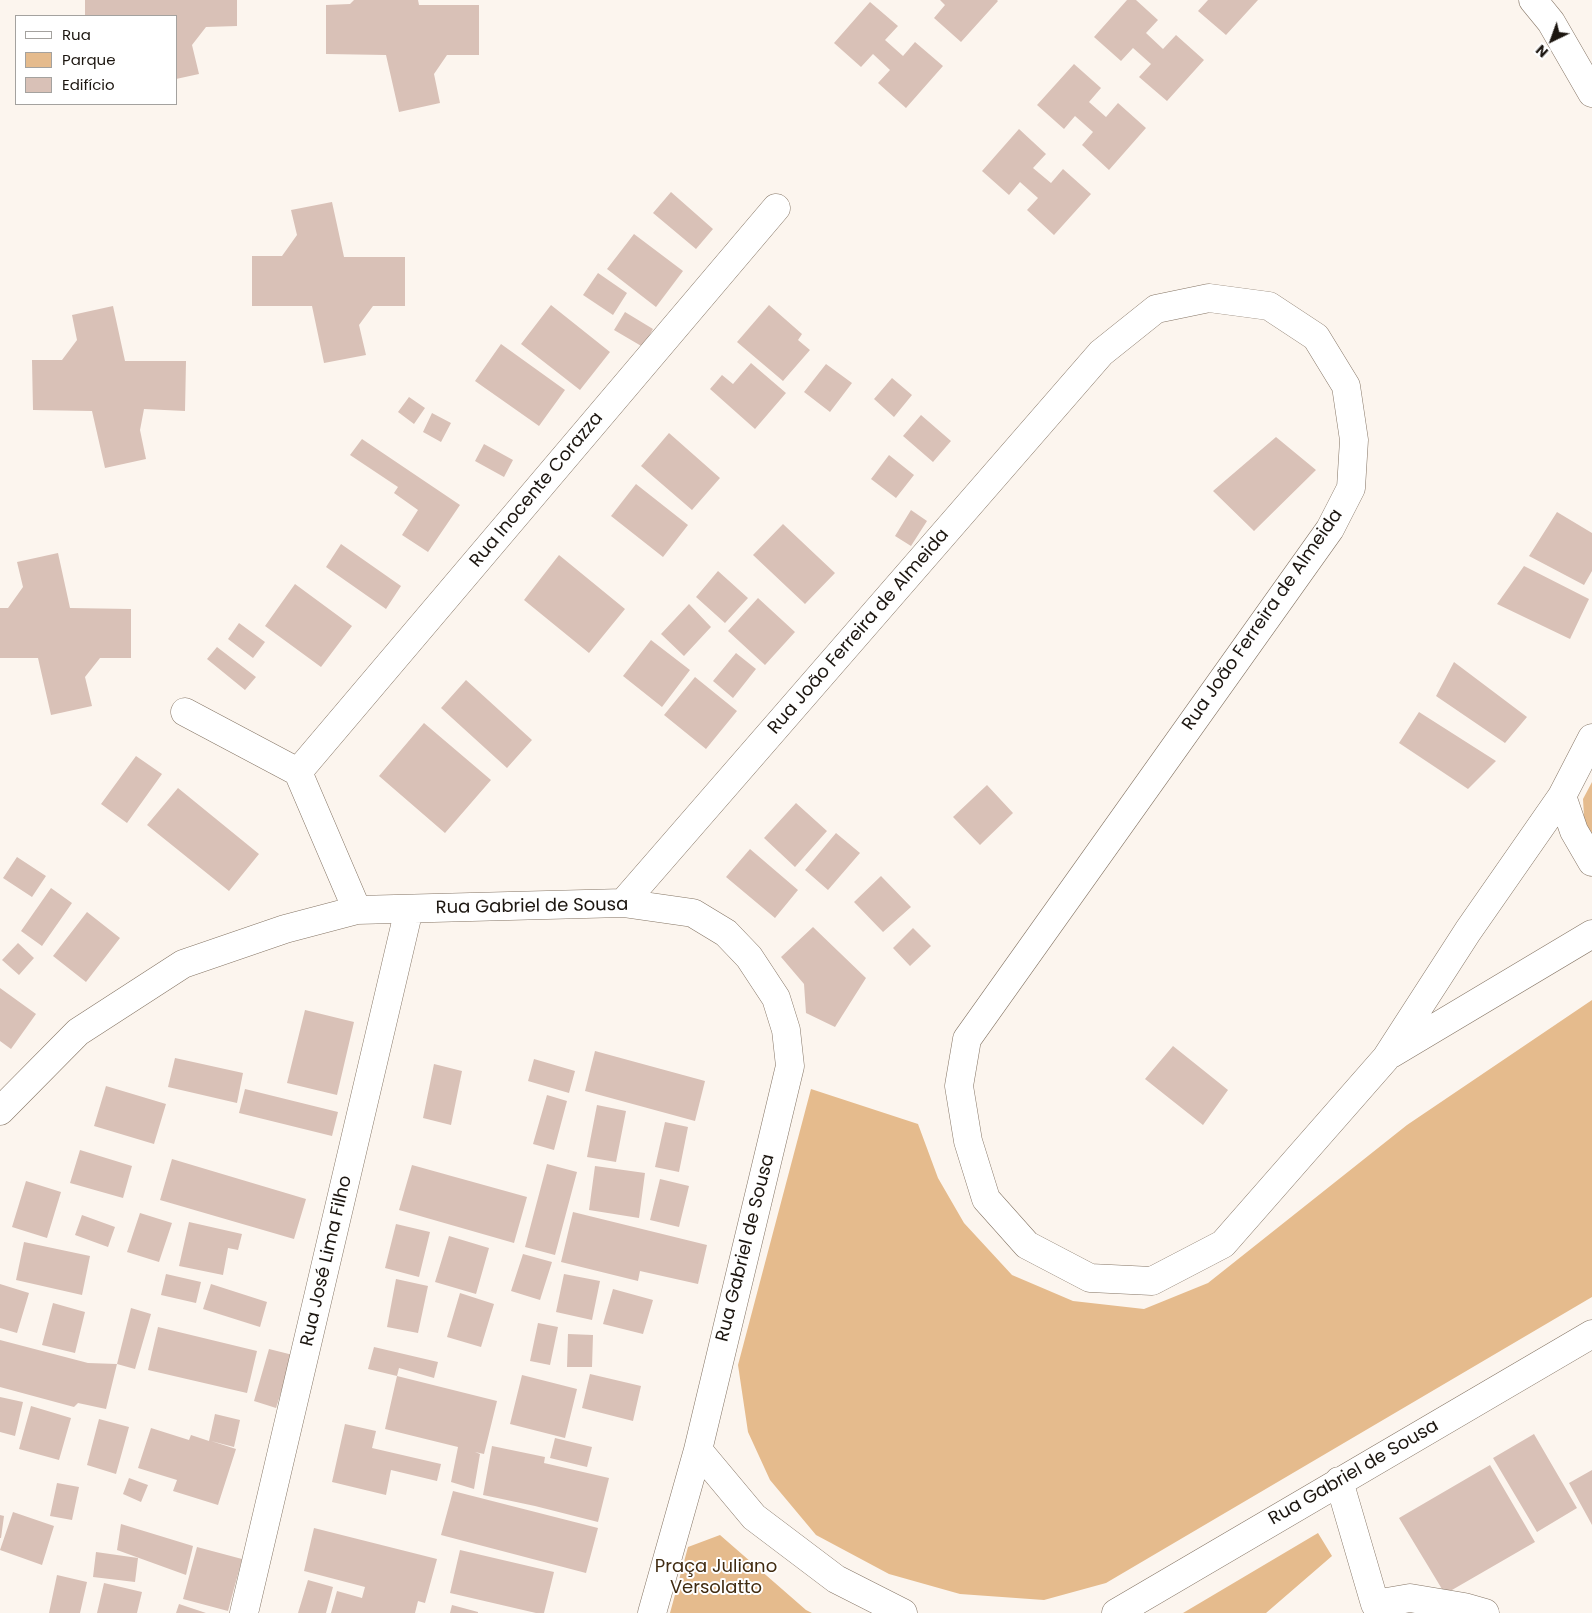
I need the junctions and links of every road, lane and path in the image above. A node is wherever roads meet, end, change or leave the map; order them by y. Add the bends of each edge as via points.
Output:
1 (1533, 0) edge
2 (1592, 93) edge
3 (776, 208) dead end
4 (185, 712) dead end
5 (1592, 738) edge
6 (298, 772) junction
7 (1562, 796) junction
8 (1592, 862) edge
9 (623, 903) junction
10 (409, 909) junction
11 (357, 910) junction
12 (1592, 934) edge
13 (1386, 1058) junction
14 (0, 1111) edge
15 (1592, 1334) edge
16 (698, 1450) junction
17 (1339, 1482) junction
18 (1366, 1608) edge
19 (244, 1613) edge
20 (652, 1613) edge
21 (904, 1613) edge
22 (1116, 1613) edge
23 (1485, 1613) edge

1 - 2 street via 1551,22
3 - 6 street, Rua Inocente Corazza
4 - 6 street
5 - 7 street, Rua João Ferreira de Almeida
6 - 11 street
7 - 8 street via 1574,831
7 - 13 street, Rua João Ferreira de Almeida via 1468,930
9 - 10 street, Rua Gabriel de Sousa
9 - 13 street, Rua João Ferreira de Almeida via 1101,353 1156,310 1209,298 1269,306 1316,337 1346,386 1354,440 1352,488 1330,529 967,1039 958,1086 968,1141 986,1199 1026,1245 1090,1278 1152,1281 1223,1244
9 - 16 street, Rua Gabriel de Sousa via 693,913 726,932 749,957 776,998 786,1030 790,1066
10 - 11 street, Rua Gabriel de Sousa
10 - 19 street, Rua José Lima Filho
11 - 14 street, Rua Gabriel de Sousa via 285,929 184,964 78,1032
12 - 13 street, Rua João Ferreira de Almeida
15 - 17 street, Rua Gabriel de Sousa
16 - 20 street, Rua Gabriel de Sousa
16 - 21 street via 754,1517 836,1579
17 - 18 street
17 - 22 street, Rua Gabriel de Sousa
18 - 23 street via 1410,1598

